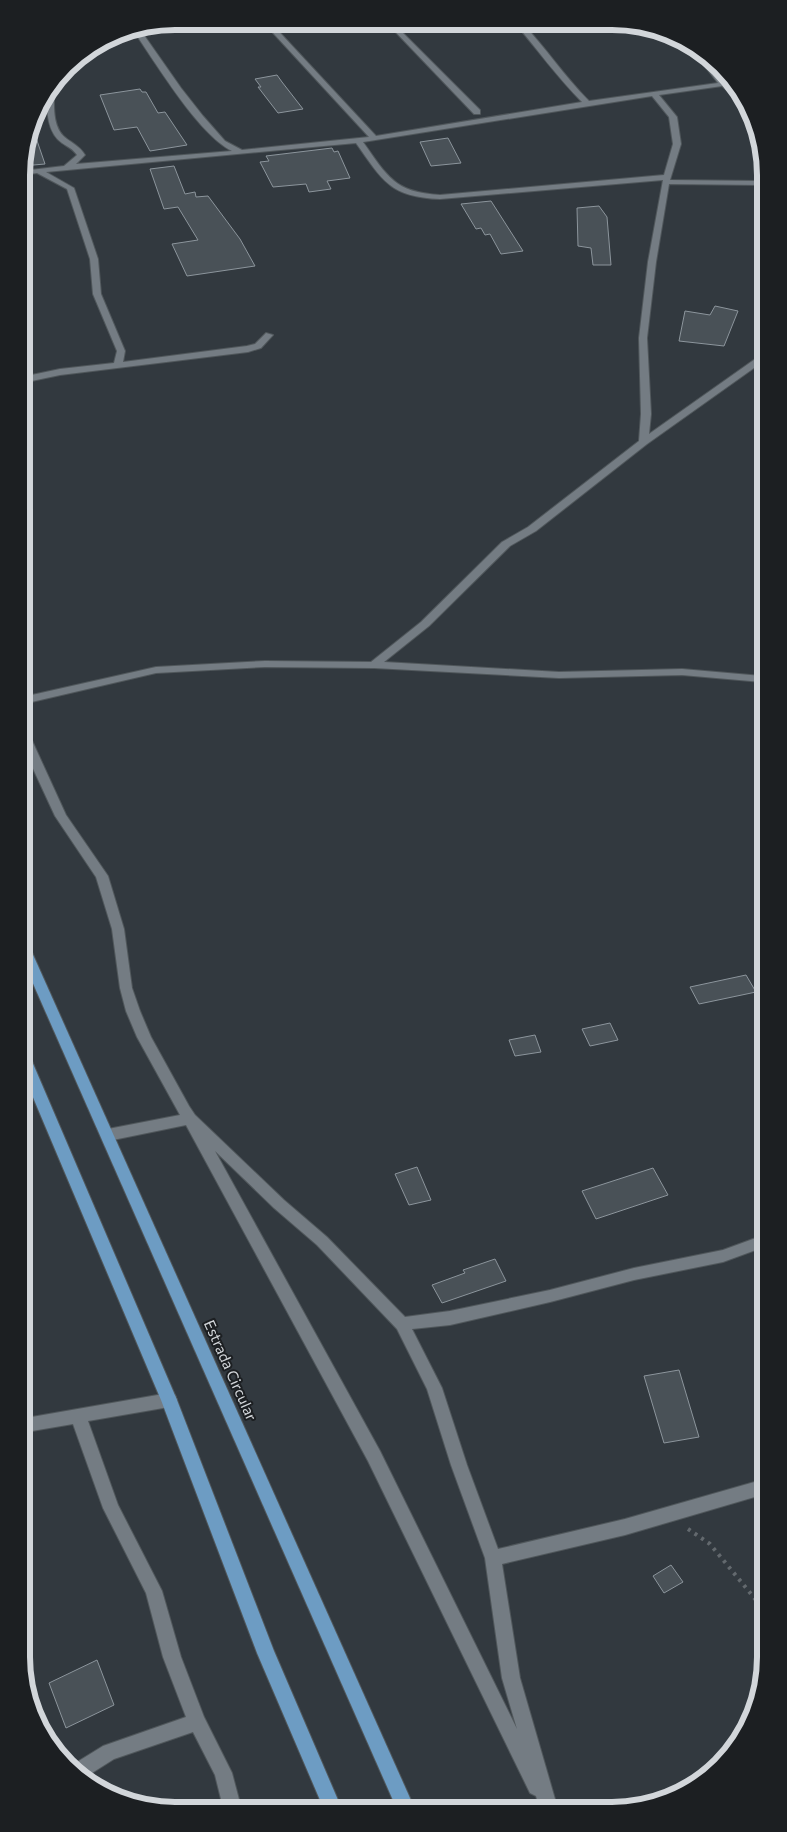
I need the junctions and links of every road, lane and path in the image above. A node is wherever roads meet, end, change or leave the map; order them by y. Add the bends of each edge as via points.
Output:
1 (273, 30) edge
2 (397, 30) edge
3 (525, 30) edge
4 (140, 35) edge
5 (711, 70) edge
6 (723, 84) joint
7 (654, 94) junction
8 (51, 101) edge
9 (587, 103) junction
10 (477, 112) dead end
11 (374, 138) junction
12 (358, 141) junction
13 (222, 143) junction
14 (243, 153) junction
15 (207, 156) junction
16 (67, 167) junction
17 (38, 171) junction
18 (30, 172) edge
19 (666, 180) junction
20 (757, 183) edge
21 (269, 335) dead end
22 (757, 362) edge
23 (118, 365) junction
24 (30, 378) edge
25 (644, 442) junction
26 (374, 665) junction
27 (757, 679) edge
28 (30, 700) edge
29 (30, 749) edge
30 (30, 961) edge
31 (30, 1073) edge
32 (190, 1118) junction
33 (108, 1135) junction
34 (757, 1244) edge
35 (402, 1324) junction
36 (169, 1400) junction
37 (78, 1416) junction
38 (30, 1424) edge
39 (757, 1488) edge
40 (667, 1515) junction
41 (493, 1558) junction
42 (757, 1601) edge
43 (197, 1722) junction
44 (83, 1768) edge
45 (230, 1802) edge
46 (330, 1802) edge
47 (403, 1802) edge
48 (544, 1802) edge
49 (545, 1802) edge

1 - 11 street
2 - 10 street
3 - 9 street
4 - 13 street via 178,90
5 - 6 street
6 - 7 street
7 - 9 street
7 - 19 street via 673,117 677,144
8 - 16 street via 54,129 58,136 78,148 81,155
9 - 11 street
11 - 12 street
12 - 14 street
12 - 19 street via 396,189 420,197
13 - 14 street
13 - 15 street
14 - 15 street
15 - 16 street
16 - 17 street
17 - 18 street
17 - 23 street via 70,188 94,259 97,294 121,352
19 - 20 street
19 - 25 street via 643,338
21 - 23 street via 258,346 248,350
22 - 25 street
23 - 24 street
25 - 26 street via 532,529 506,544 425,624
26 - 27 street via 558,675 682,672
26 - 28 street via 192,666 156,670
29 - 32 street via 61,816 102,876 118,929 126,988 133,1011 144,1038
30 - 33 main road, Estrada Circular
31 - 36 main road
32 - 33 street
32 - 35 street via 322,1241
32 - 48 street via 374,1456
33 - 47 main road, Estrada Circular
34 - 35 street via 722,1256 550,1296 450,1318
35 - 41 street via 434,1388
36 - 37 street
36 - 46 main road via 266,1653
37 - 38 street
37 - 43 street via 111,1508 154,1591 172,1657
39 - 40 street
40 - 41 street
40 - 42 path via 710,1544
41 - 49 street via 511,1678
43 - 44 street via 109,1752
43 - 45 street via 223,1773

